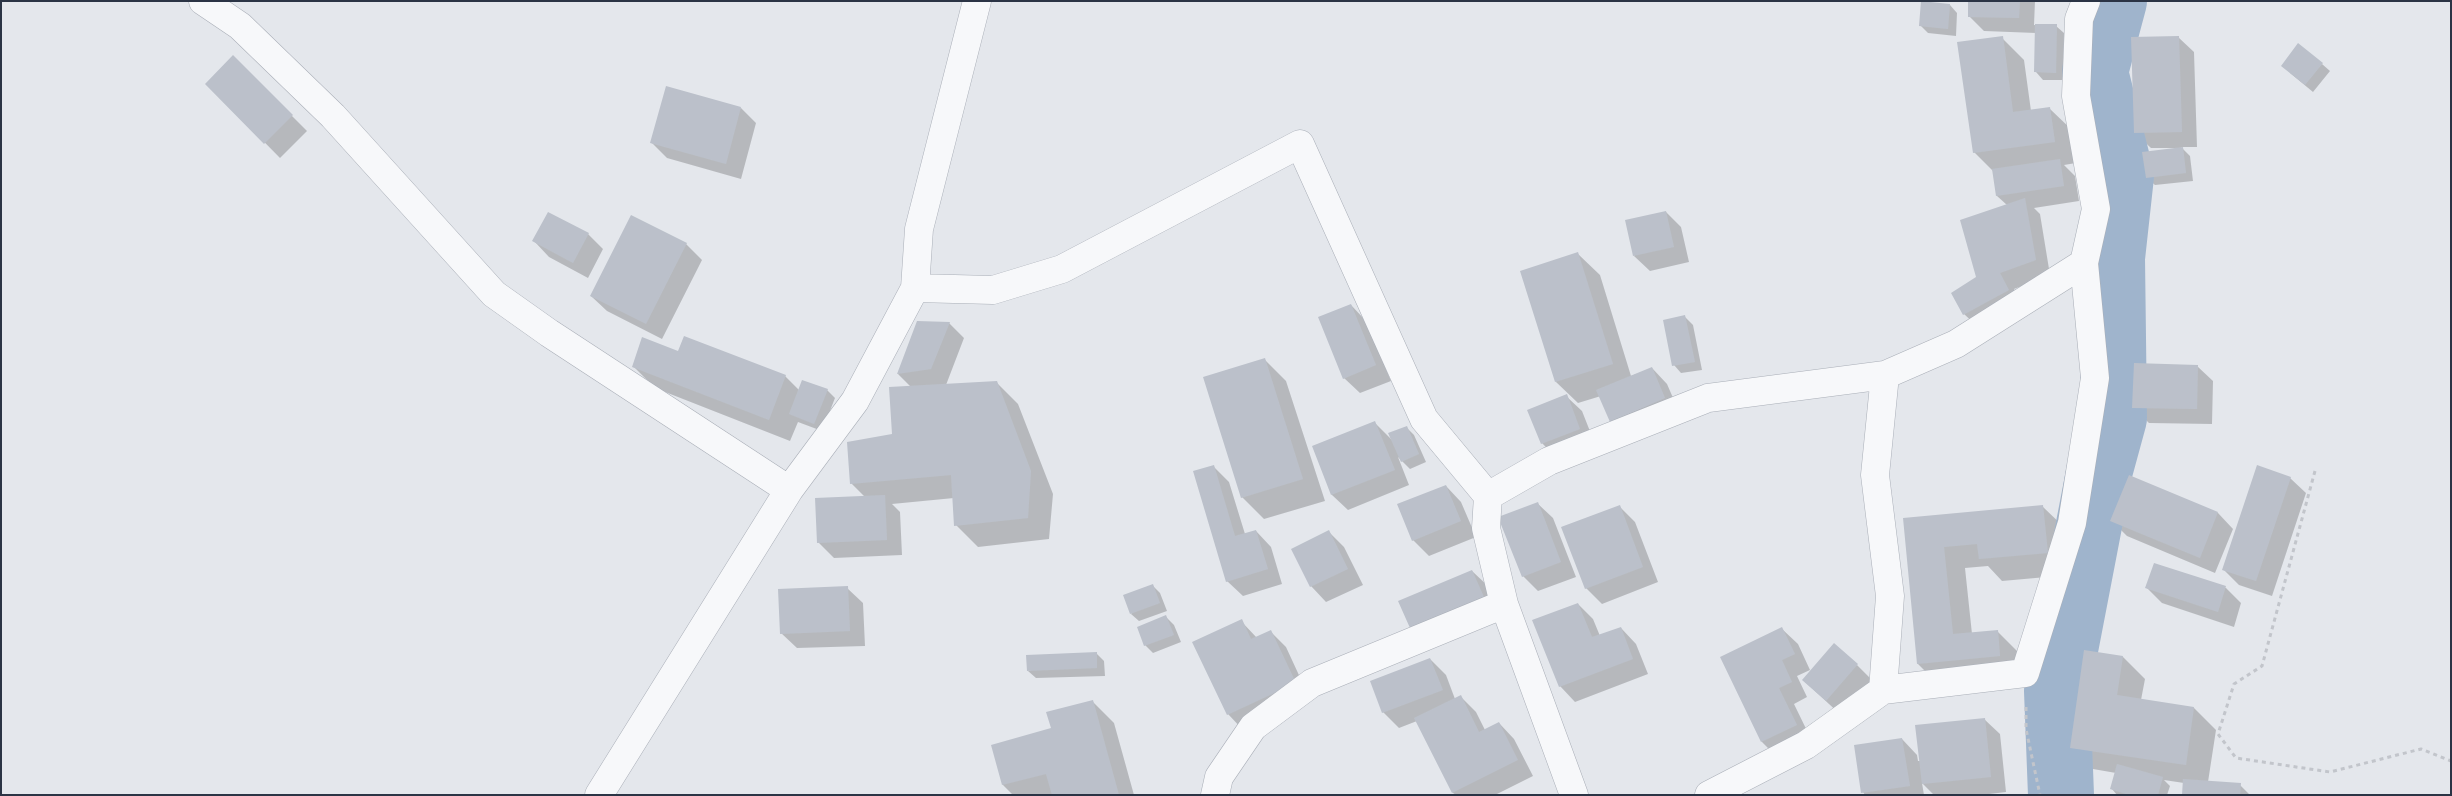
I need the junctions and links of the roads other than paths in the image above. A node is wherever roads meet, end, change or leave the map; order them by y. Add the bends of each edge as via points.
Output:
1 (203, 1) edge
2 (976, 1) edge
3 (2086, 1) edge
4 (2084, 263) junction
5 (915, 288) junction
6 (1885, 375) junction
7 (789, 490) junction
8 (1488, 496) junction
9 (1504, 604) junction
10 (1883, 690) junction
11 (607, 790) edge
12 (1215, 795) edge
13 (1574, 795) edge
14 (1709, 795) edge

1 - 7 street via 240,26 333,116 494,294 557,339
2 - 5 street via 919,229
3 - 4 street via 2079,19 2076,96 2096,209
4 - 6 street via 1956,344
4 - 10 street via 2096,378 2072,523 2025,673
5 - 7 street via 855,401
5 - 8 street via 993,290 1062,269 1300,144 1424,420
6 - 8 street via 1708,398 1549,461
6 - 10 street via 1875,475 1890,596
7 - 11 street
8 - 9 street via 1486,528
9 - 12 street via 1312,683 1253,727 1219,777
9 - 13 street
10 - 14 street via 1806,745

